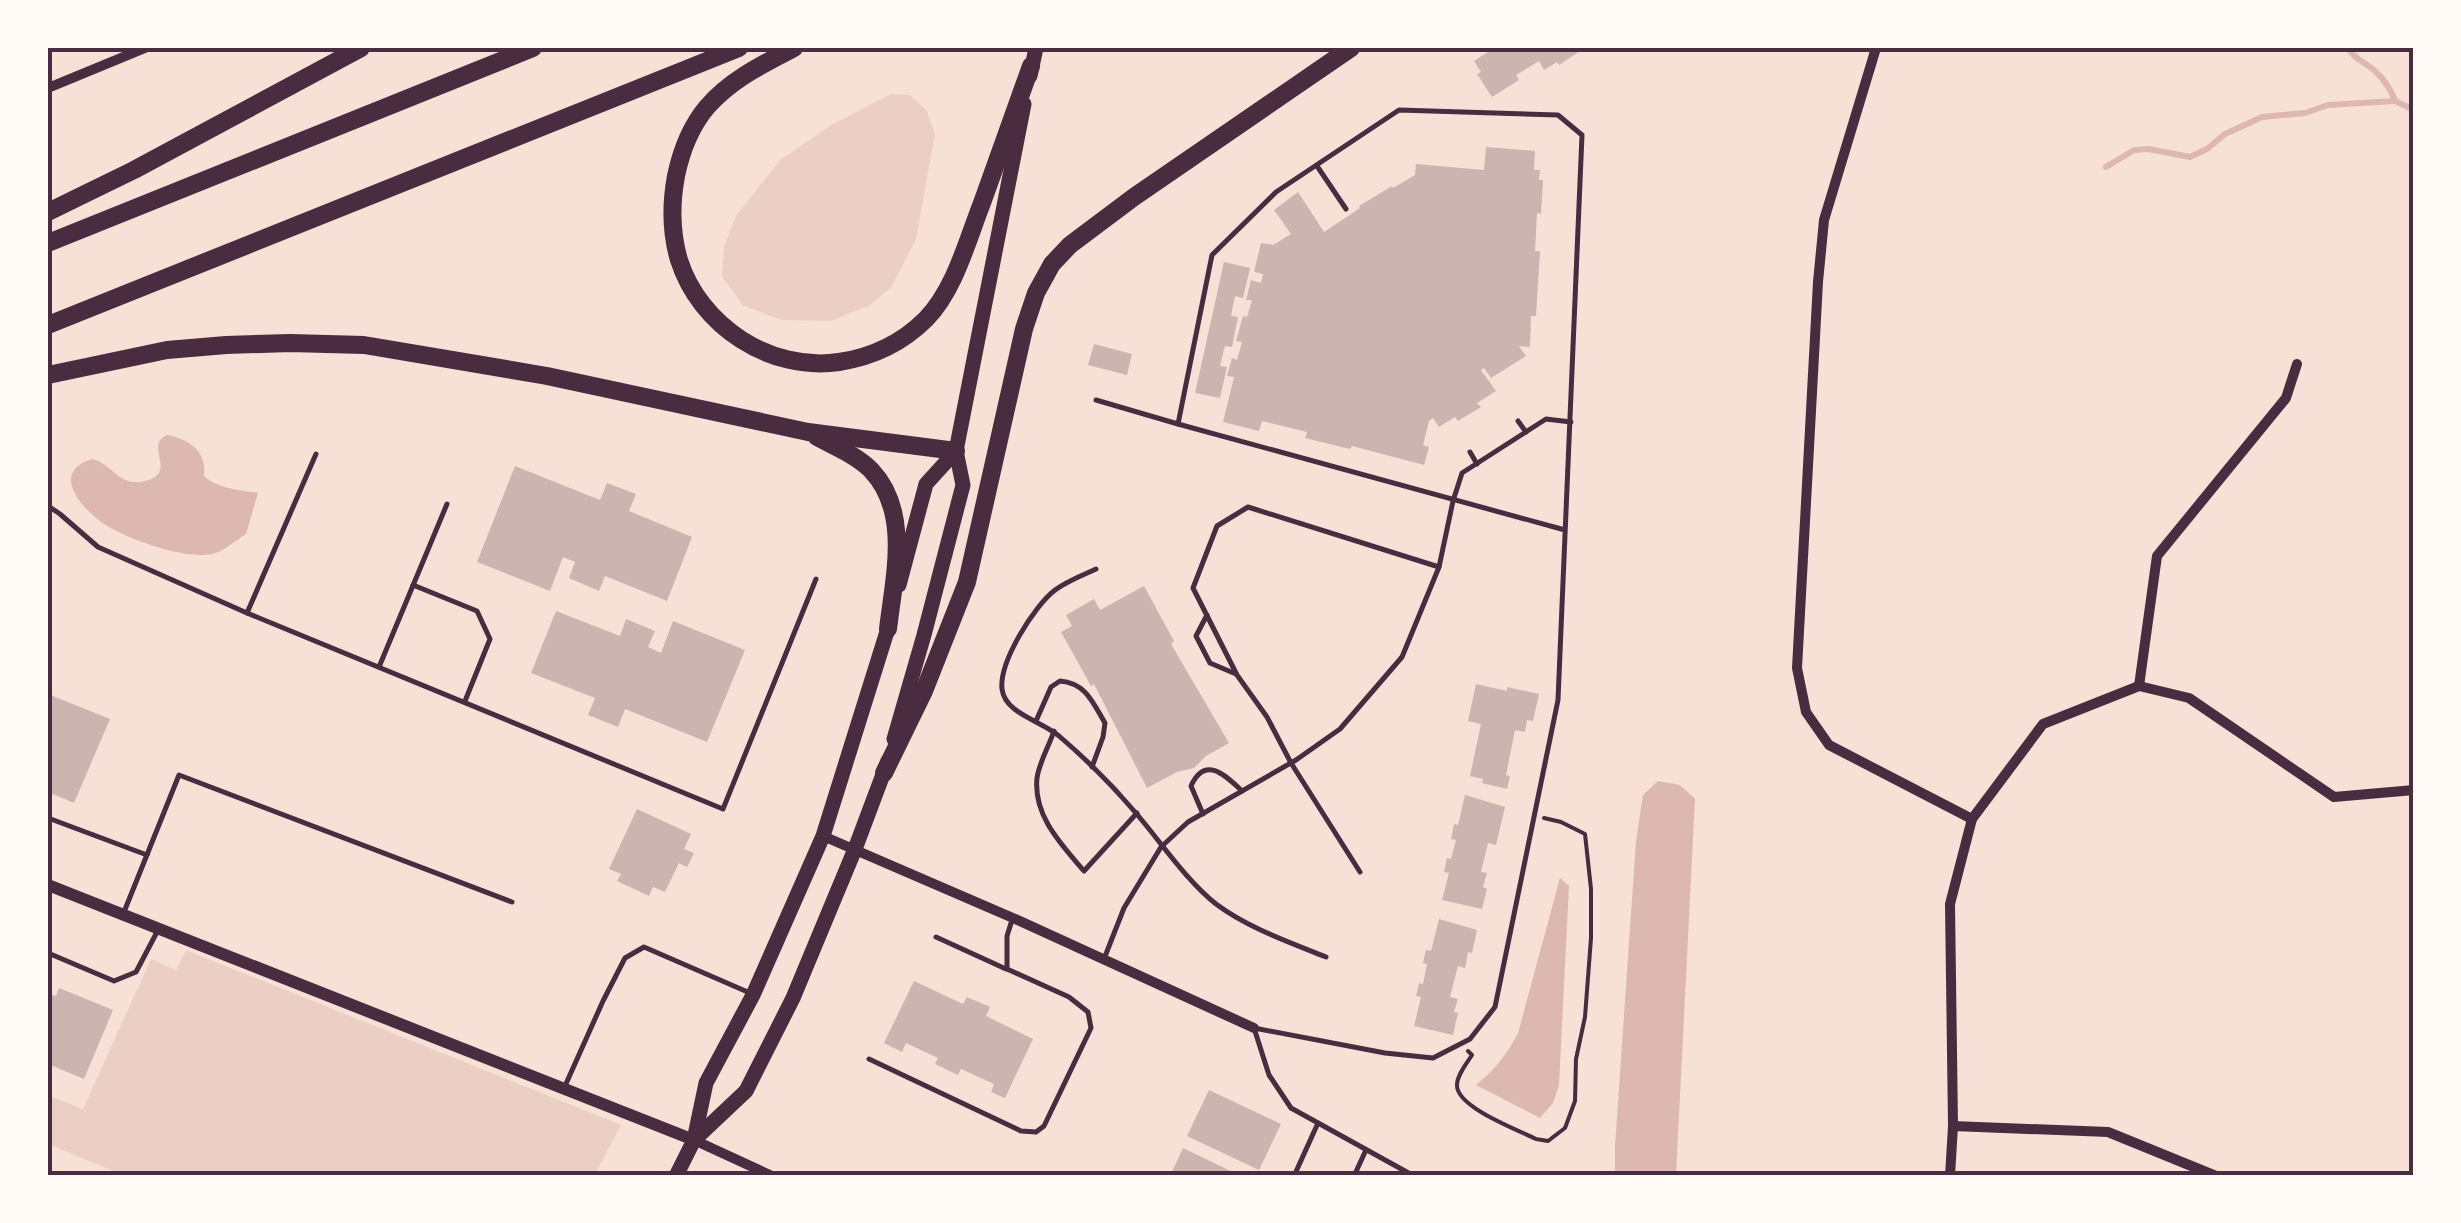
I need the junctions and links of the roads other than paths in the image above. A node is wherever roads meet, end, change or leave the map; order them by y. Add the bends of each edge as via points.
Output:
1 (145, 48) edge
2 (361, 48) edge
3 (533, 48) edge
4 (739, 48) edge
5 (794, 48) edge
6 (1351, 48) edge
7 (1876, 48) edge
8 (1034, 57) edge
9 (48, 88) edge
10 (1317, 166) junction
11 (1346, 209) dead end
12 (48, 212) edge
13 (48, 242) edge
14 (48, 325) edge
15 (2297, 364) dead end
16 (48, 376) edge
17 (1096, 400) dead end
18 (1518, 421) dead end
19 (1571, 422) junction
20 (1178, 424) junction
21 (808, 432) junction
22 (1526, 432) junction
23 (956, 451) junction
24 (1470, 452) dead end
25 (316, 454) dead end
26 (1477, 464) junction
27 (1453, 501) junction
28 (447, 504) dead end
29 (48, 506) edge
30 (1565, 530) junction
31 (1439, 567) junction
32 (1096, 569) dead end
33 (816, 579) dead end
34 (413, 585) junction
35 (247, 613) junction
36 (1207, 615) junction
37 (888, 629) junction
38 (379, 667) junction
39 (1237, 675) junction
40 (2138, 686) junction
41 (464, 702) junction
42 (1036, 721) junction
43 (1054, 732) junction
44 (1290, 763) junction
45 (1092, 767) junction
46 (884, 773) junction
47 (2414, 790) edge
48 (1242, 791) junction
49 (1137, 813) junction
50 (1203, 814) junction
51 (48, 818) edge
52 (1972, 819) junction
53 (823, 836) junction
54 (1161, 846) junction
55 (856, 849) junction
56 (148, 854) junction
57 (1360, 872) dead end
58 (48, 885) edge
59 (512, 902) dead end
60 (123, 915) junction
61 (1013, 918) junction
62 (158, 929) junction
63 (936, 937) dead end
64 (48, 953) edge
65 (1326, 958) dead end
66 (1104, 960) junction
67 (1006, 969) junction
68 (753, 995) junction
69 (1254, 1028) junction
70 (869, 1060) dead end
71 (564, 1089) junction
72 (1318, 1123) junction
73 (1953, 1126) junction
74 (694, 1140) junction
75 (1366, 1150) junction
76 (676, 1176) edge
77 (772, 1176) edge
78 (1294, 1176) edge
79 (1354, 1176) edge
80 (1414, 1176) edge
81 (1950, 1176) edge
82 (2216, 1176) edge

1 - 9 street
2 - 12 highway
3 - 13 highway
4 - 14 highway
5 - 8 highway via 728,86 705,109 679,163 673,227 692,290 713,316 734,336 795,363 859,359 885,350 928,317 962,258
6 - 46 highway via 1134,197 1052,264 1024,328 967,582
7 - 52 street via 1824,220 1797,668 1806,712 1830,744
8 - 23 main road
10 - 11 lane
10 - 19 lane via 1400,110 1558,115 1582,135
10 - 20 lane via 1276,192 1212,255
15 - 40 street via 2286,398 2158,556
16 - 21 highway via 167,350 364,345
17 - 20 lane
18 - 22 lane
19 - 22 lane via 1546,420
19 - 30 lane
20 - 27 lane
21 - 23 highway
21 - 37 highway via 872,471 897,521
22 - 26 lane
23 - 37 main road via 926,484
23 - 46 main road via 962,485
24 - 26 lane
25 - 35 lane
26 - 27 lane via 1462,473
27 - 30 lane
27 - 31 lane
28 - 34 lane
29 - 35 lane via 98,548
30 - 69 lane via 1558,700 1495,1007 1470,1039 1432,1058
31 - 36 lane via 1248,507 1217,526 1193,588
31 - 44 lane via 1402,657 1340,729
32 - 42 lane via 1056,588 1012,651 1002,691 1018,712
33 - 41 lane via 723,810
34 - 38 lane
34 - 41 lane via 478,610 490,639
35 - 38 lane
36 - 39 lane
36 - 39 lane via 1196,636 1210,663
37 - 53 main road
38 - 41 lane
39 - 44 lane
40 - 47 street via 2190,698 2334,798
40 - 52 street via 2042,724
42 - 43 lane
42 - 45 lane via 1060,680 1084,689 1105,723
43 - 45 lane
43 - 49 lane via 1038,778 1040,808 1084,871
44 - 48 lane
44 - 57 lane
45 - 49 lane
46 - 55 main road
48 - 50 lane
48 - 50 lane via 1226,776 1204,770 1191,786
49 - 54 lane
50 - 54 lane
51 - 56 lane
52 - 73 street via 1950,904
53 - 55 street
53 - 68 main road
54 - 65 lane via 1216,903
54 - 66 lane via 1124,908
55 - 61 street
55 - 74 main road via 746,1091
56 - 59 lane via 180,775
56 - 60 lane
58 - 60 street
60 - 62 street
61 - 66 street
61 - 67 lane
62 - 64 lane via 136,972 114,982
62 - 71 street
63 - 67 lane
66 - 69 street
67 - 70 lane via 1069,998 1088,1012 1091,1028 1036,1132
68 - 71 lane via 644,947 625,958
68 - 74 main road via 706,1083
69 - 72 lane via 1269,1076 1292,1108
71 - 74 street
72 - 75 lane
72 - 78 lane
73 - 81 street
73 - 82 street via 2108,1132
74 - 76 main road
74 - 77 street
75 - 79 lane
75 - 80 lane

